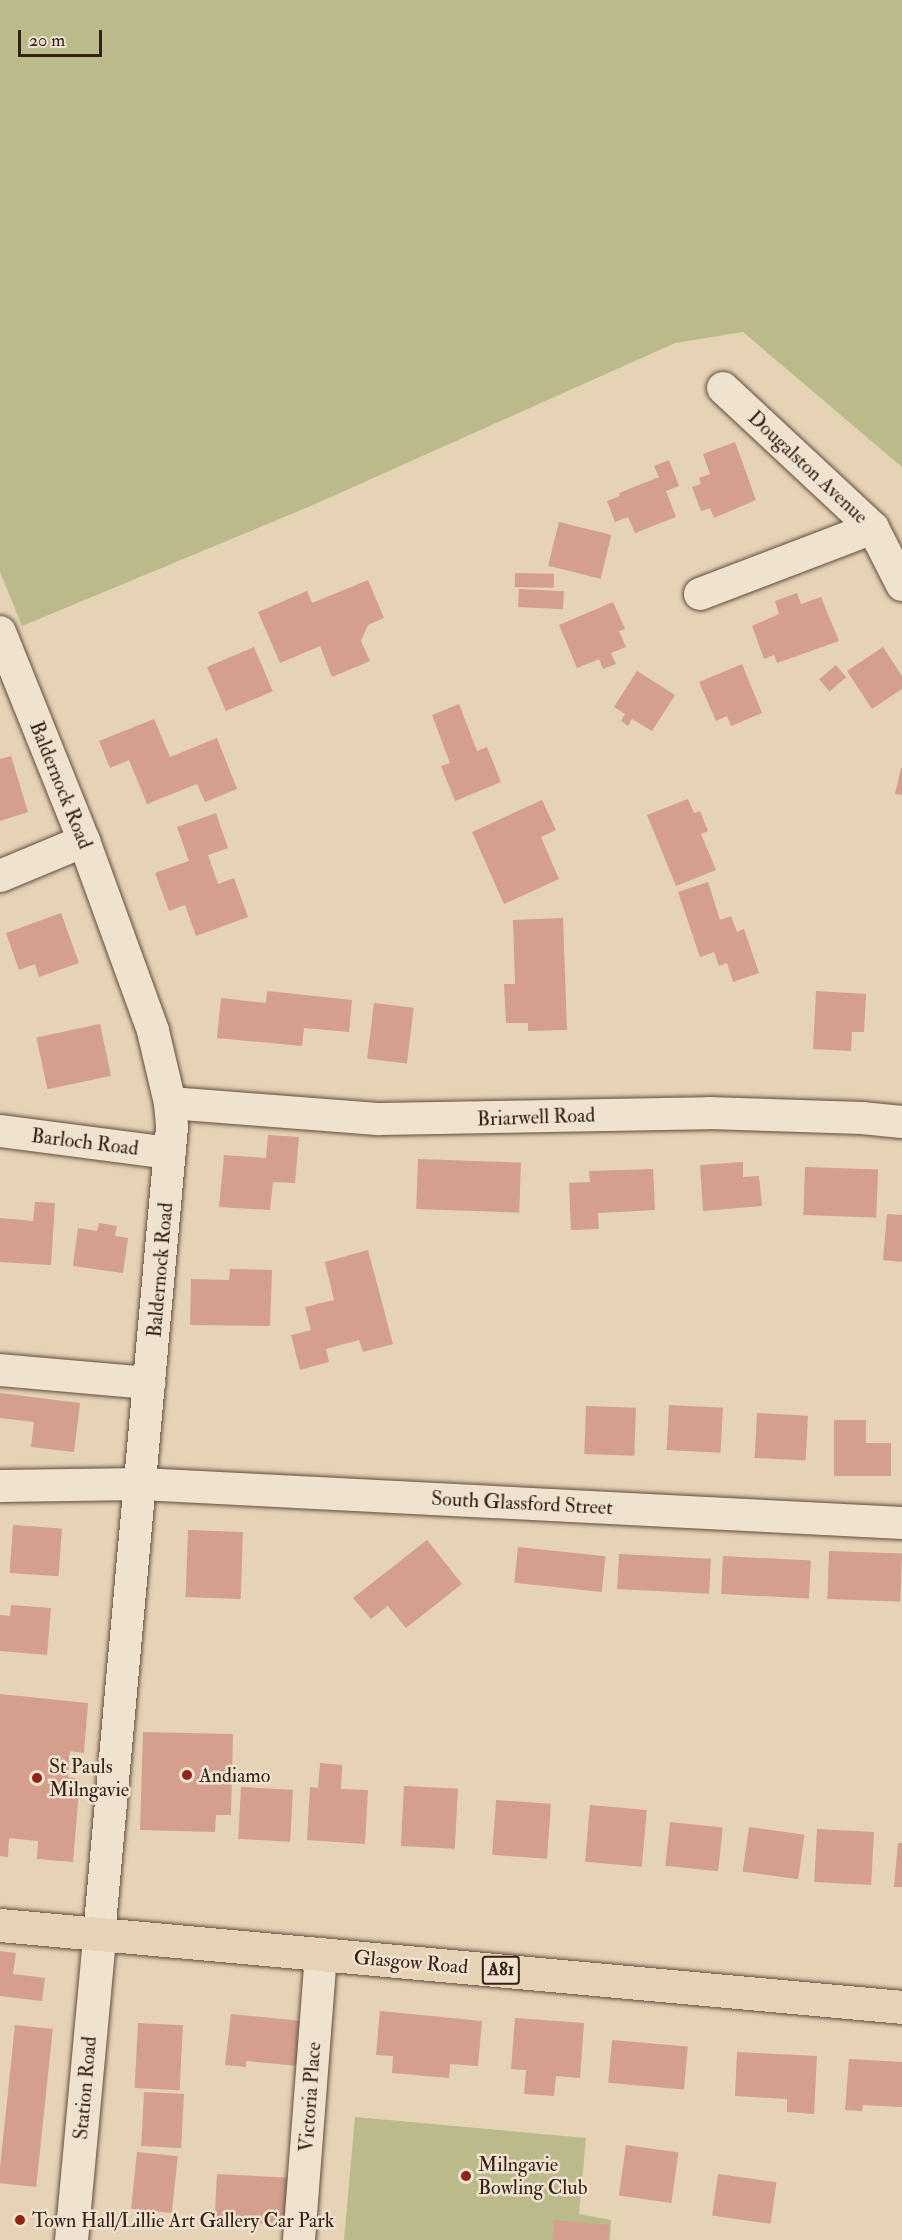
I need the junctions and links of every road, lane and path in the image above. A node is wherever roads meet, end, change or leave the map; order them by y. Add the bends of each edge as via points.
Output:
1 (723, 388) dead end
2 (873, 528) junction
3 (902, 585) edge
4 (700, 594) dead end
5 (0, 632) edge
6 (84, 842) junction
7 (0, 876) edge
8 (170, 1103) junction
9 (902, 1122) edge
10 (0, 1131) edge
11 (170, 1154) junction
12 (0, 1370) edge
13 (149, 1383) junction
14 (141, 1484) junction
15 (0, 1485) edge
16 (902, 1523) edge
17 (0, 1925) edge
18 (99, 1936) junction
19 (321, 1954) junction
20 (902, 2007) edge
21 (71, 2240) edge
22 (299, 2240) edge

1 - 2 street, Dougalston Avenue
2 - 3 street, Dougalston Avenue
2 - 4 street
5 - 6 street, Baldernock Road
6 - 7 street
6 - 8 street, Baldernock Road via 153,1031
8 - 9 street, Briarwell Road via 380,1119 709,1113
8 - 11 street, Baldernock Road
10 - 11 street, Barloch Road
11 - 13 street, Baldernock Road
12 - 13 street
13 - 14 street, Baldernock Road
14 - 15 street, South Glassford Street
14 - 16 street, South Glassford Street
14 - 18 street, Baldernock Road
17 - 18 main road, A81
18 - 19 main road, Glasgow Road / A81
18 - 21 main road, Station Road
19 - 20 main road, Glasgow Road / A81
19 - 22 street, Victoria Place

